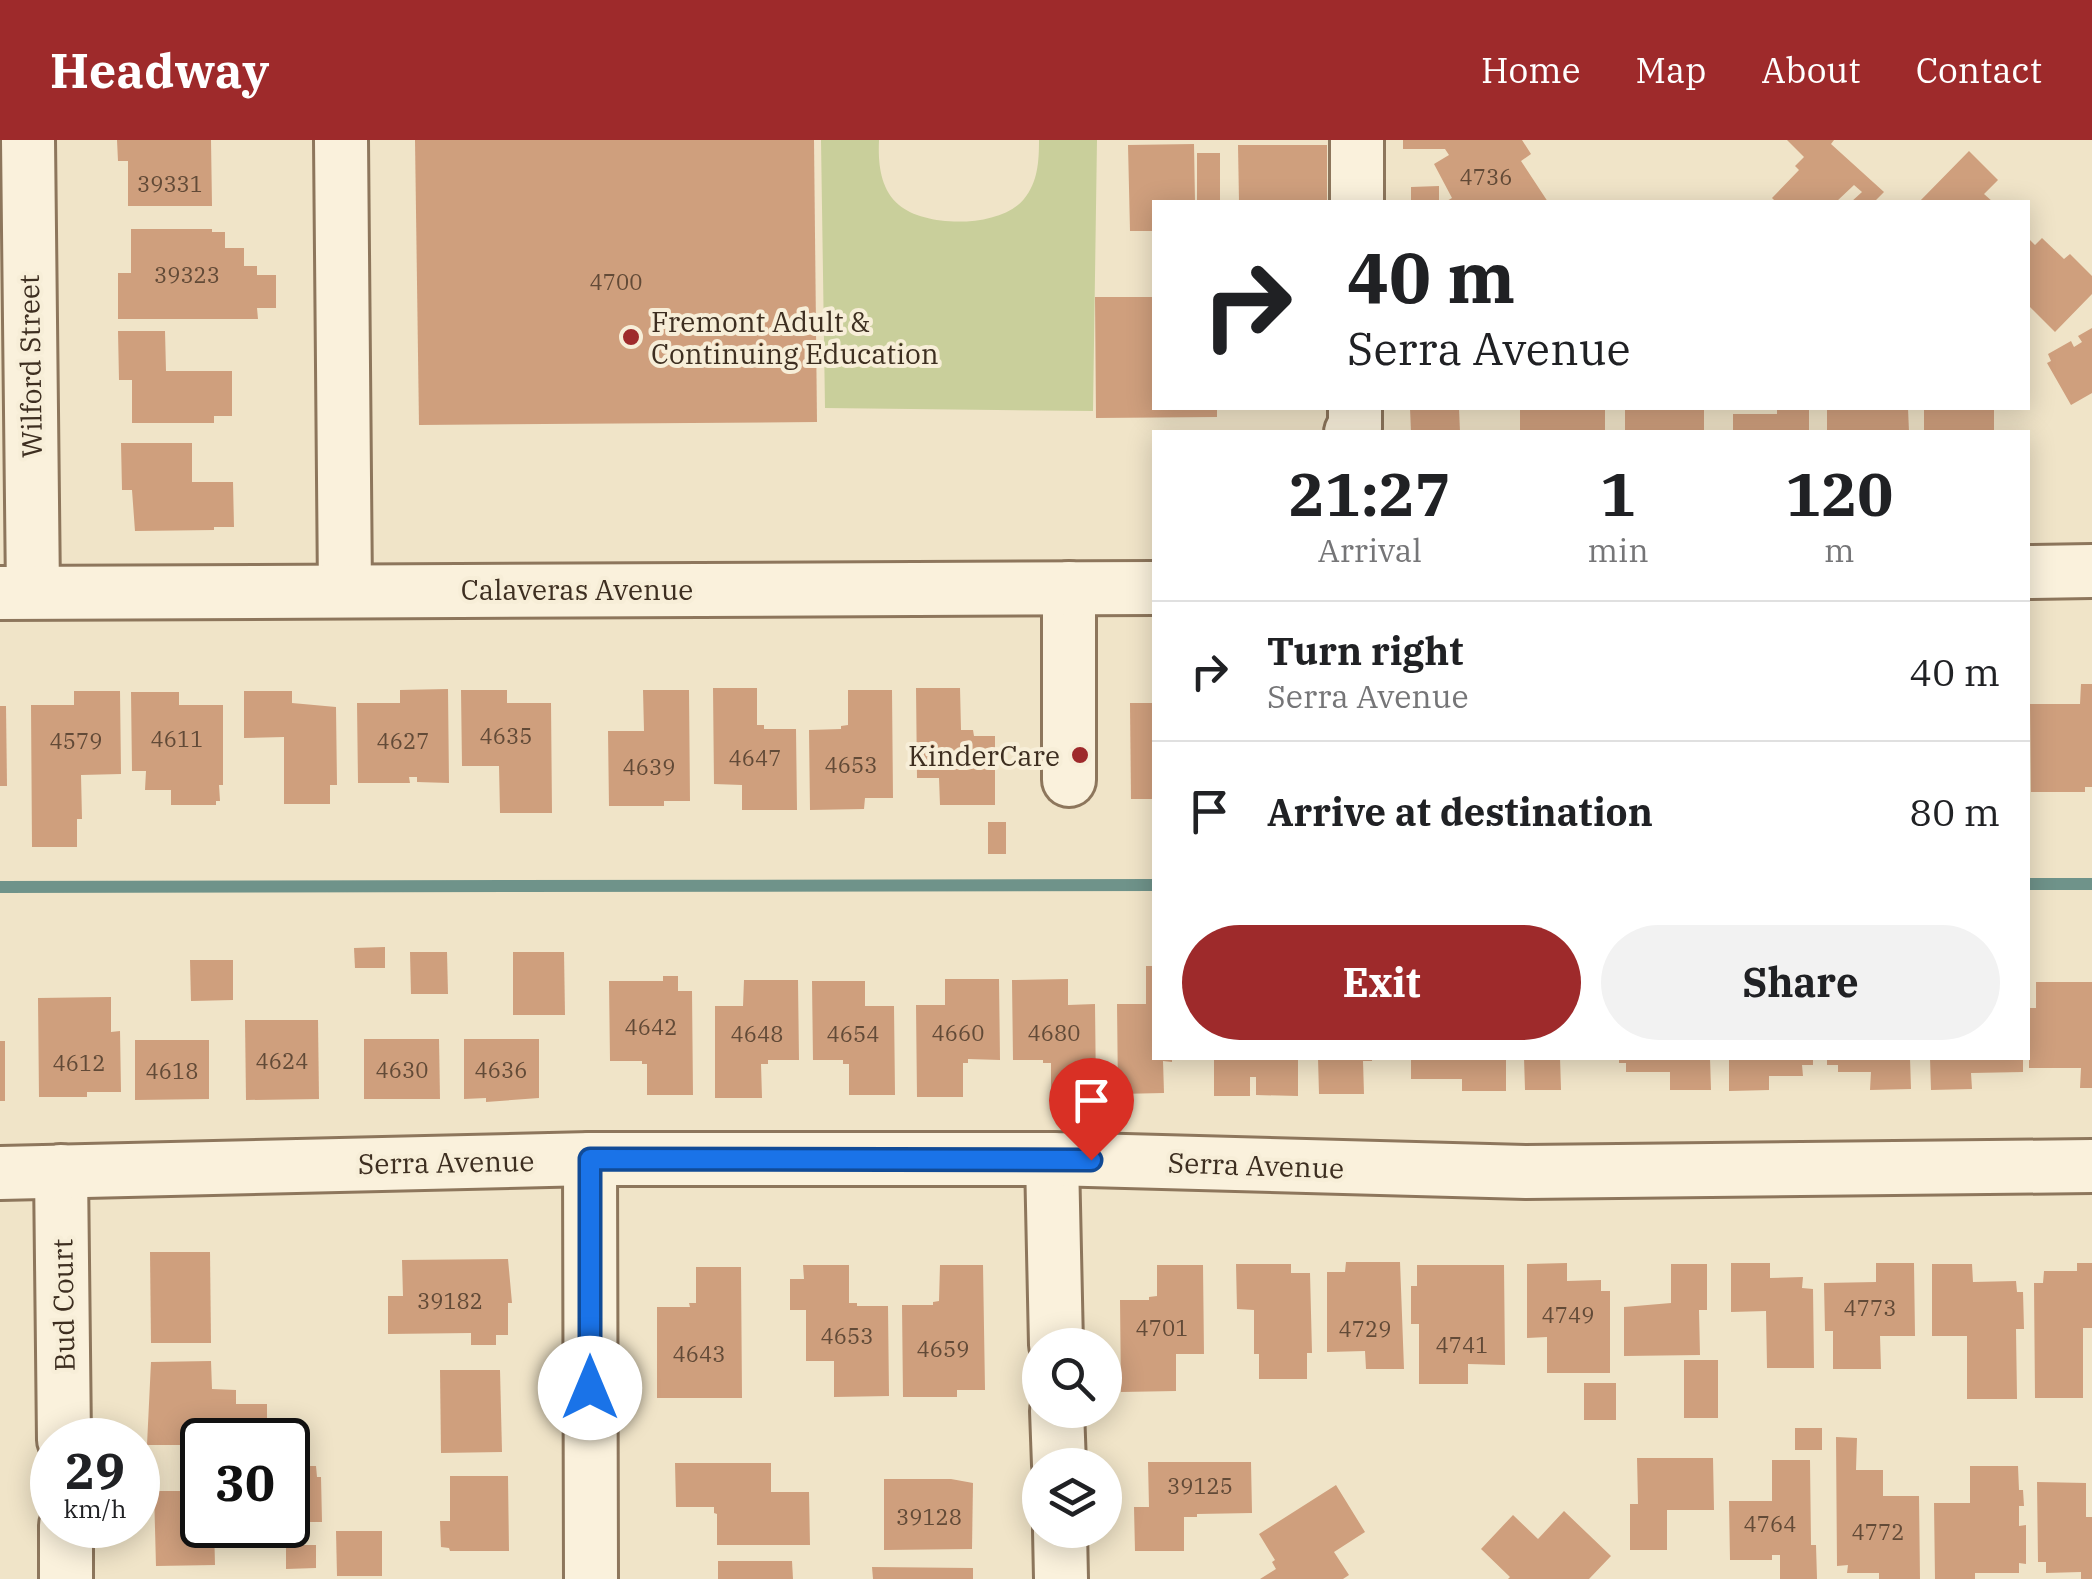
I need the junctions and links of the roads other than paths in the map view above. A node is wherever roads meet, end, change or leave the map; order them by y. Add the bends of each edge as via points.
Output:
1 (28, 140) edge
2 (341, 140) edge
3 (1358, 140) edge
4 (1357, 200) edge
5 (2092, 571) edge
6 (2030, 572) edge
7 (1069, 588) junction
8 (1152, 588) edge
9 (345, 590) junction
10 (16, 593) edge
11 (1069, 780) dead end
12 (590, 1159) junction
13 (1052, 1159) junction
14 (2092, 1166) edge
15 (61, 1171) junction
16 (0, 1173) edge
17 (1056, 1328) edge
18 (64, 1418) edge
19 (66, 1548) edge
20 (1060, 1548) edge
21 (66, 1579) edge
22 (591, 1579) edge
23 (1061, 1579) edge

1 - 10 street, Wilford Street
2 - 9 street
3 - 4 street
5 - 6 street
7 - 8 street, Calaveras Avenue
7 - 9 street, Calaveras Avenue
7 - 11 street
9 - 10 street, Calaveras Avenue
12 - 13 street, Serra Avenue
12 - 15 street, Serra Avenue
12 - 22 street
13 - 14 street, Serra Avenue via 1526,1172
13 - 17 street
15 - 16 street, Serra Avenue
15 - 18 street, Bud Court
19 - 21 street
20 - 23 street

